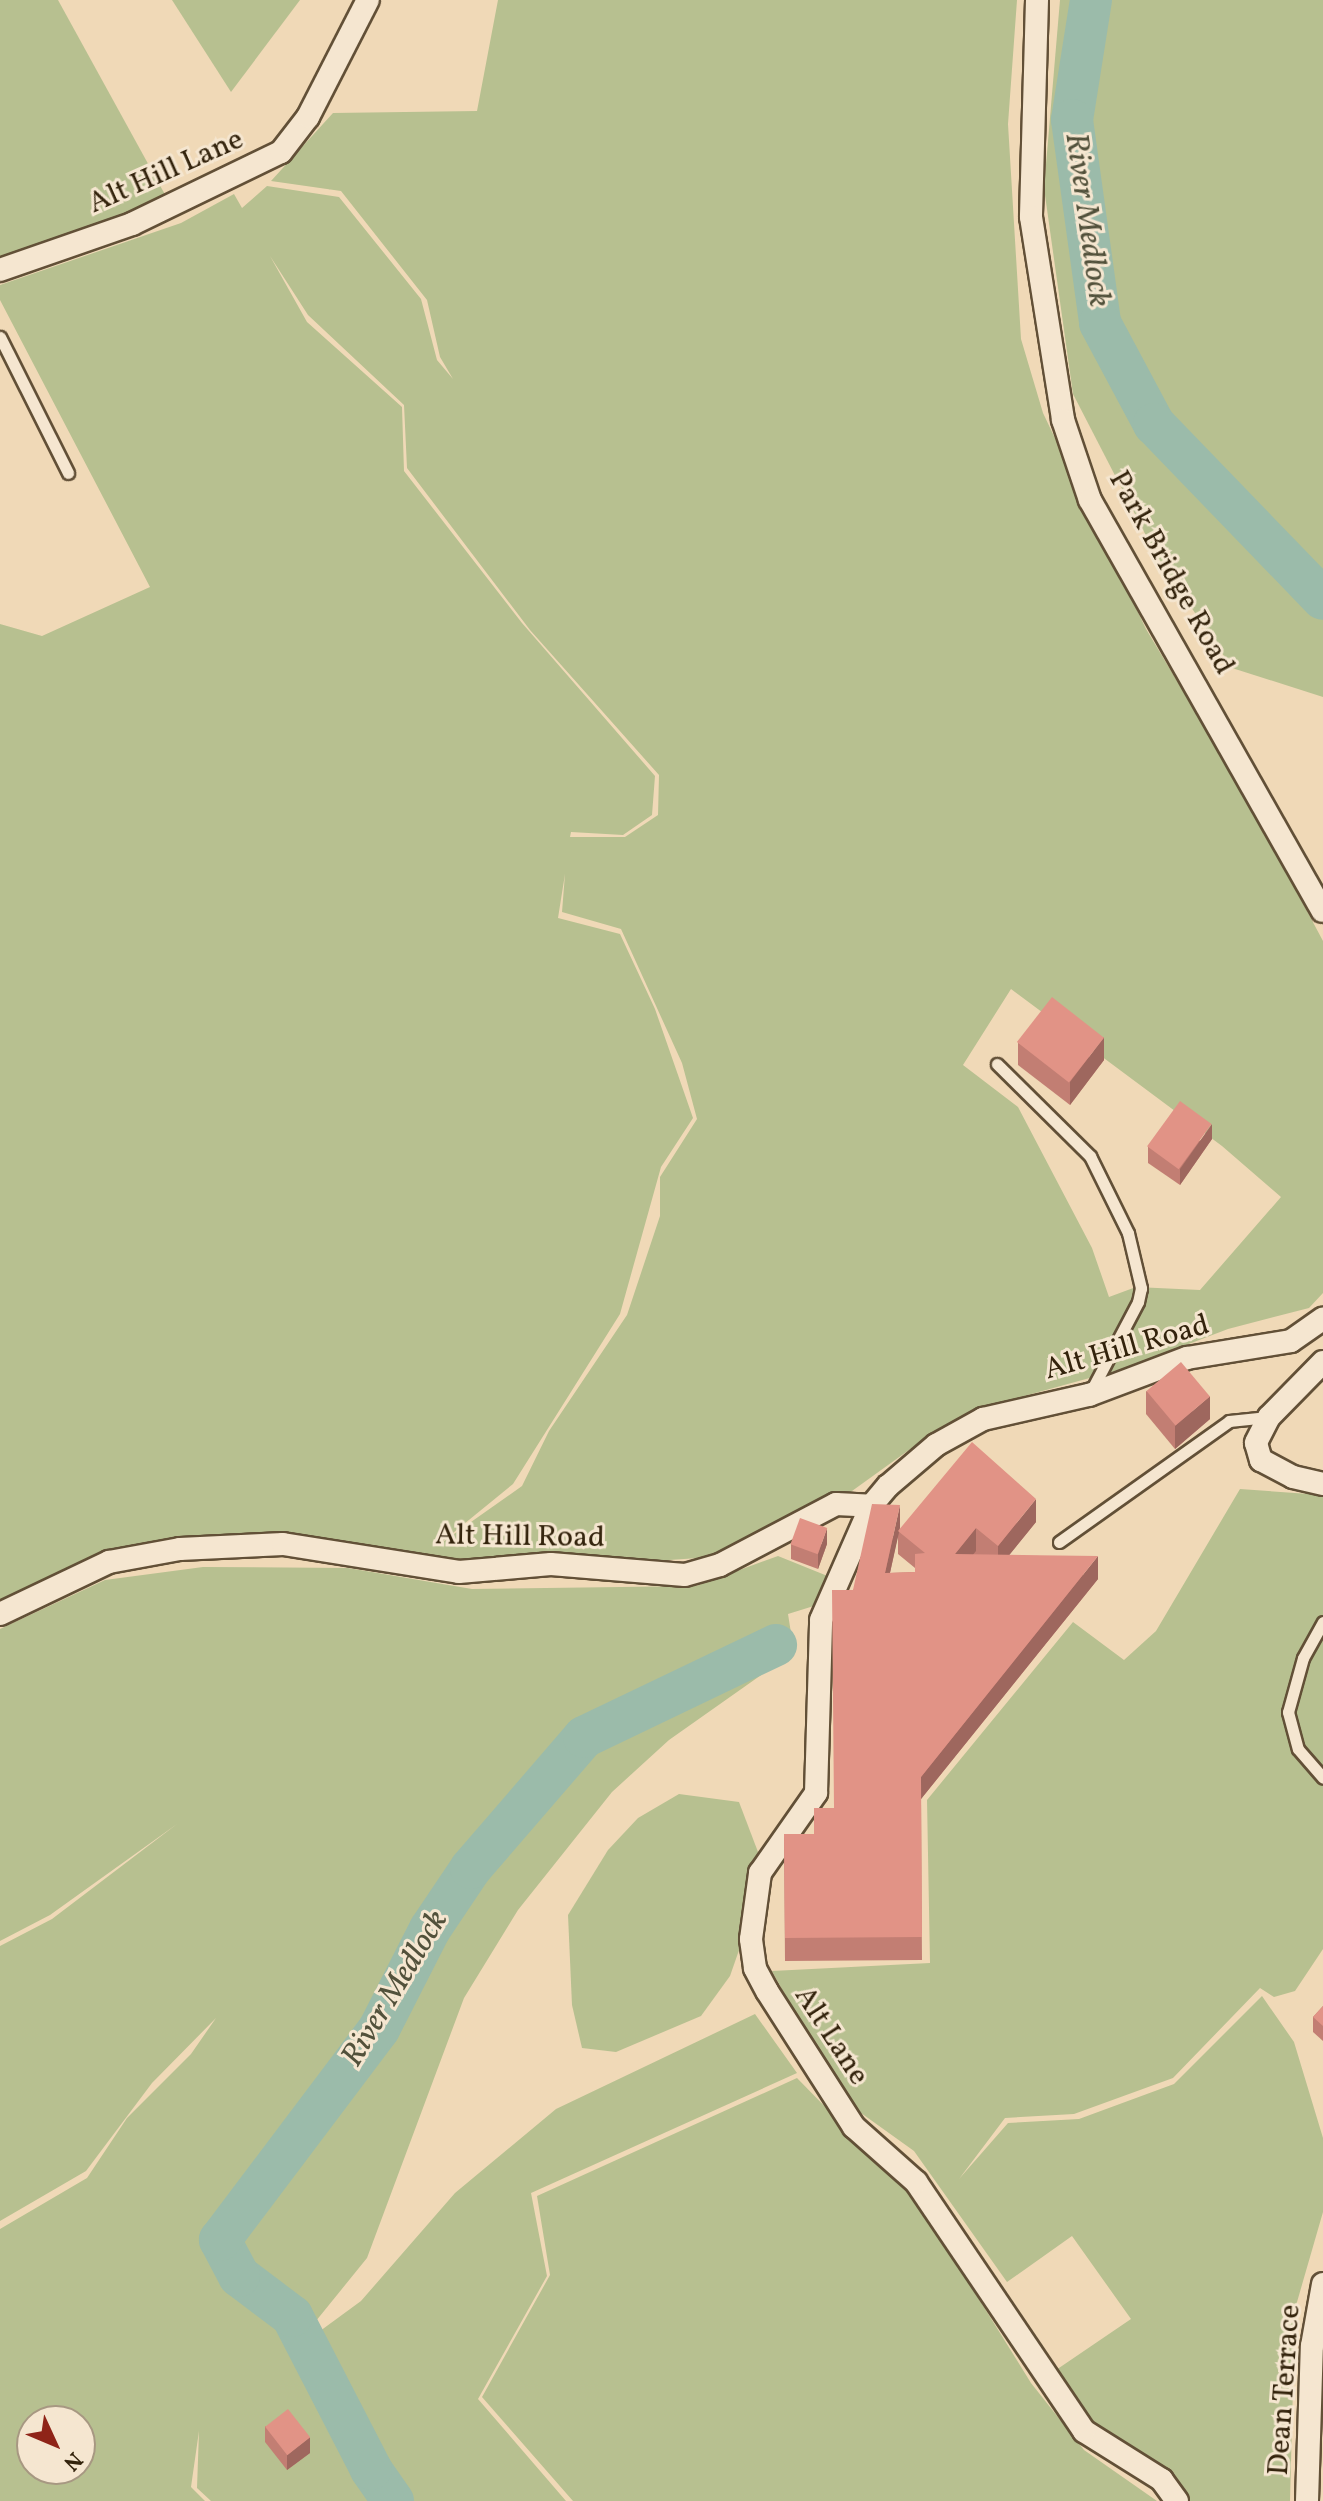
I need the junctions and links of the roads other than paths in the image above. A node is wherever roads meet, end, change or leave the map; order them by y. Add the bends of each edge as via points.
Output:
1 (368, 0) edge
2 (1037, 0) edge
3 (0, 270) edge
4 (0, 337) edge
5 (68, 473) dead end
6 (1323, 911) edge
7 (997, 1064) dead end
8 (1323, 1319) edge
9 (1323, 1362) edge
10 (1089, 1395) junction
11 (1269, 1417) junction
12 (1323, 1484) edge
13 (871, 1506) junction
14 (1059, 1542) dead end
15 (0, 1614) edge
16 (1323, 1622) edge
17 (1323, 1778) edge
18 (1323, 2284) edge
19 (1177, 2501) edge
20 (1307, 2501) edge

1 - 3 street, Alt Hill Lane via 308,117 281,152 132,224
2 - 6 street, Park Bridge Road via 1031,217 1063,420 1090,500
4 - 5 lane
7 - 10 lane via 1090,1156 1128,1233 1141,1288 1138,1302
8 - 10 street, Alt Hill Road via 1291,1341 1187,1358
9 - 11 street
10 - 13 street, Alt Hill Road via 983,1419 957,1431
11 - 12 street via 1256,1443 1261,1460 1293,1477
11 - 14 lane via 1229,1421
13 - 15 street, Alt Hill Road via 836,1504 720,1565 685,1575 551,1564 459,1572 283,1544 180,1549 109,1562
13 - 19 street, Alt Lane via 821,1620 816,1793 760,1873 751,1939 755,1968 854,2127 916,2182 1084,2431 1162,2480
16 - 17 lane via 1303,1658 1288,1712 1298,1749
18 - 20 street, Dean Terrace via 1312,2346

